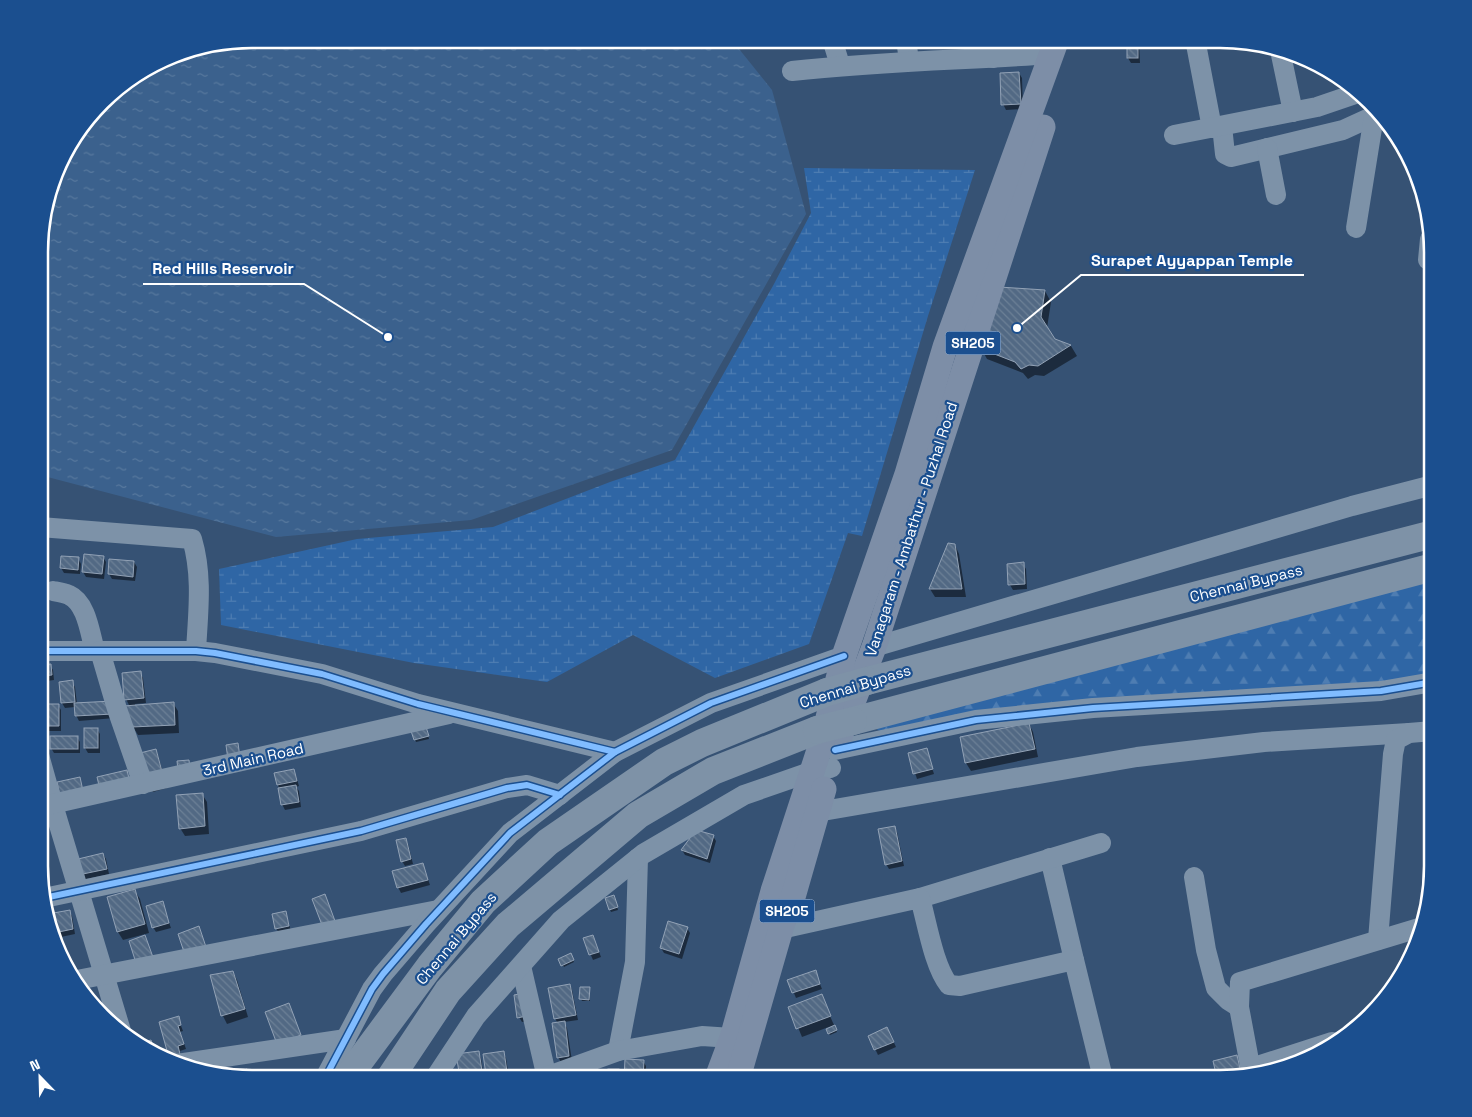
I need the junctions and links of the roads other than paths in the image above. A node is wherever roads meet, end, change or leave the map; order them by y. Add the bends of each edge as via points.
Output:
1 (835, 48) edge
2 (907, 48) edge
3 (1006, 48) edge
4 (1060, 48) edge
5 (1197, 48) edge
6 (992, 49) edge
7 (1281, 57) edge
8 (908, 61) junction
9 (840, 66) junction
10 (792, 71) dead end
11 (1348, 92) edge
12 (1293, 112) junction
13 (1373, 116) edge
14 (1375, 119) edge
15 (1217, 127) junction
16 (1174, 135) dead end
17 (1267, 148) junction
18 (1276, 195) dead end
19 (1356, 228) dead end
20 (981, 282) junction
21 (1424, 487) edge
22 (48, 529) edge
23 (1424, 536) edge
24 (1424, 569) edge
25 (53, 591) dead end
26 (874, 647) junction
27 (48, 651) edge
28 (97, 651) junction
29 (196, 651) junction
30 (844, 656) junction
31 (1424, 684) edge
32 (454, 713) junction
33 (1424, 733) edge
34 (1409, 734) junction
35 (615, 752) junction
36 (826, 763) junction
37 (143, 784) junction
38 (560, 795) junction
39 (48, 806) edge
40 (48, 811) edge
41 (817, 812) junction
42 (1100, 843) dead end
43 (638, 858) junction
44 (1050, 858) junction
45 (1194, 877) dead end
46 (79, 891) junction
47 (50, 897) edge
48 (920, 898) junction
49 (438, 910) junction
50 (1415, 929) edge
51 (781, 930) junction
52 (1378, 940) junction
53 (1074, 960) junction
54 (521, 966) junction
55 (105, 975) junction
56 (82, 979) edge
57 (1239, 1007) junction
58 (118, 1020) edge
59 (732, 1038) junction
60 (346, 1039) junction
61 (618, 1052) junction
62 (1300, 1053) edge
63 (194, 1061) edge
64 (1268, 1064) edge
65 (1251, 1067) edge
66 (330, 1070) edge
67 (352, 1070) edge
68 (395, 1070) edge
69 (440, 1070) edge
70 (544, 1070) edge
71 (568, 1070) edge
72 (720, 1070) edge
73 (740, 1070) edge
74 (1101, 1070) edge

1 - 9 street
2 - 8 street
3 - 6 street
4 - 20 main road, Vanagaram - Ambathur - Puzhal Road / SH205
5 - 15 street
6 - 8 street
7 - 12 street
8 - 9 street
9 - 10 street
11 - 12 street via 1317,107
12 - 15 street
13 - 17 street via 1343,130
14 - 19 street
15 - 16 street
15 - 17 street via 1225,154 1231,157
17 - 18 street
20 - 26 main road, Vanagaram - Ambathur - Puzhal Road / SH205
20 - 30 main road via 945,347 907,474
21 - 26 street via 1342,508
22 - 29 street via 192,539 199,582
23 - 67 highway, Chennai Bypass, bridge via 820,694 664,762 548,842 483,902
24 - 68 highway, Chennai Bypass, bridge via 817,730 713,771 638,815 508,925 448,990
25 - 28 street via 76,599
26 - 36 main road, Vanagaram - Ambathur - Puzhal Road / SH205
27 - 28 street
28 - 29 street
28 - 37 street
29 - 32 street via 322,674
30 - 35 street via 711,703
30 - 36 main road via 822,741
31 - 36 street via 1381,691 1094,708 986,719
32 - 35 street
32 - 37 street, 3rd Main Road
33 - 34 street
34 - 41 street via 1264,742 1137,757
34 - 52 street via 1396,740 1393,754
35 - 38 street
36 - 41 main road, Vanagaram - Ambathur - Puzhal Road / SH205
36 - 43 street via 744,795
36 - 59 main road via 773,891
37 - 39 street, 3rd Main Road
38 - 46 street via 526,785 507,788 353,832
38 - 49 street via 510,833
40 - 46 street
41 - 51 main road, Vanagaram - Ambathur - Puzhal Road / SH205
42 - 44 street
43 - 54 street via 561,920
43 - 61 street via 635,962
44 - 48 street
44 - 53 street
45 - 57 street via 1216,988
46 - 47 street
46 - 55 street
48 - 51 street
48 - 53 street via 939,967 949,985 960,986
49 - 55 street
49 - 60 street via 372,989
50 - 52 street
51 - 73 main road, Vanagaram - Ambathur - Puzhal Road / SH205
52 - 57 street via 1240,982
53 - 74 street
54 - 69 street via 476,1016
54 - 70 street
55 - 56 street
55 - 58 street
57 - 65 street
59 - 61 street via 702,1036
59 - 72 main road
60 - 63 street
60 - 66 street
61 - 71 street
62 - 64 street

